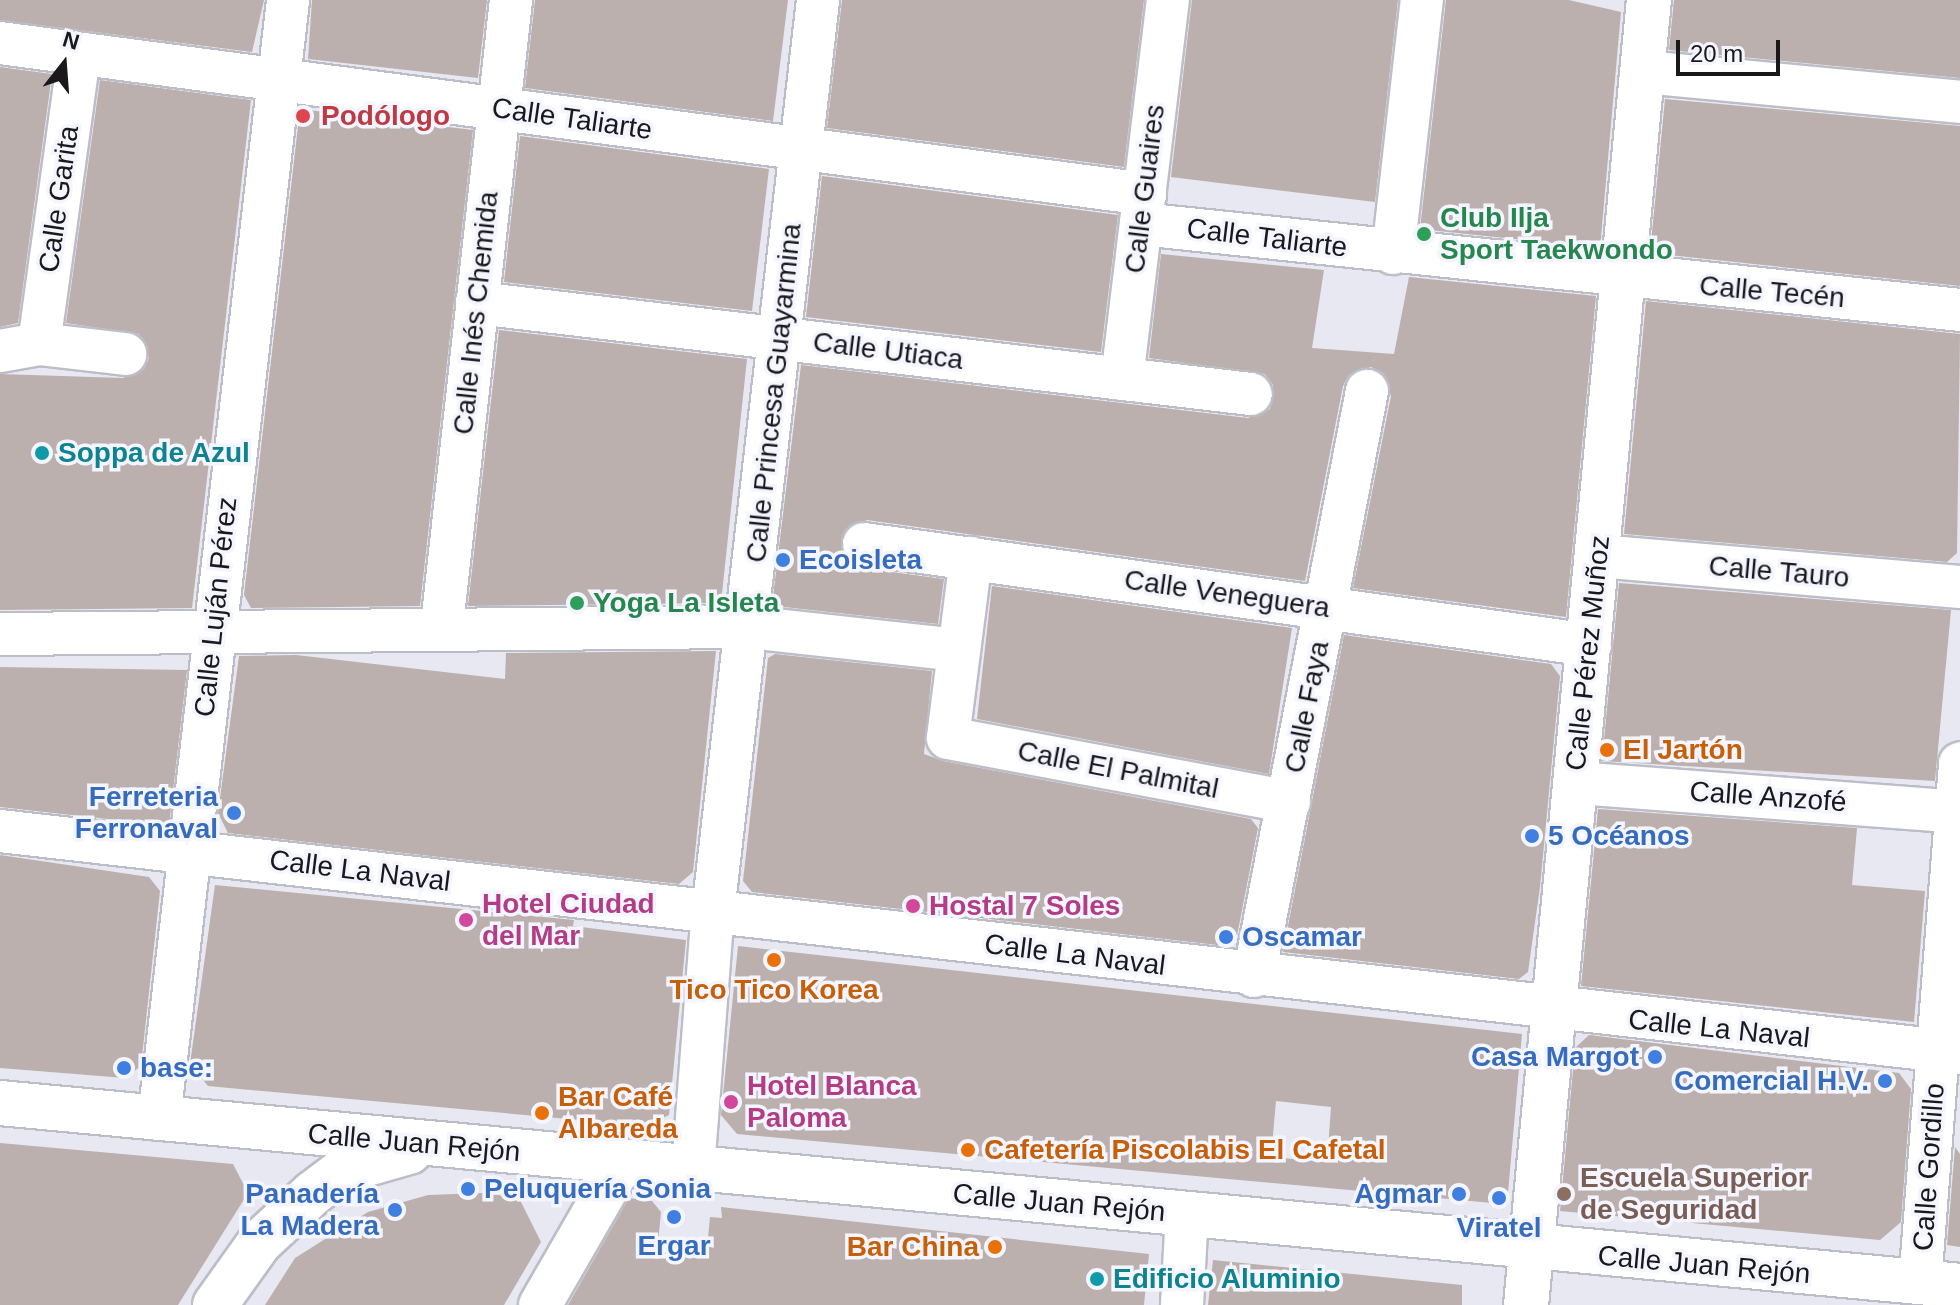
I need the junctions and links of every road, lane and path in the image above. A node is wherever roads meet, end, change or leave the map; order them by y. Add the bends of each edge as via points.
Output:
1 (288, 0) edge
2 (511, 0) edge
3 (818, 0) edge
4 (1168, 0) edge
5 (1422, 0) edge
6 (1649, 0) edge
7 (0, 43) edge
8 (79, 54) junction
9 (1644, 72) junction
10 (279, 80) junction
11 (1960, 102) edge
12 (498, 109) junction
13 (801, 150) junction
14 (1143, 209) junction
15 (1393, 253) junction
16 (1621, 279) junction
17 (477, 303) junction
18 (1960, 310) edge
19 (782, 339) junction
20 (20, 348) edge
21 (125, 354) dead end
22 (1122, 379) junction
23 (1367, 391) dead end
24 (1251, 394) dead end
25 (864, 544) dead end
26 (1599, 556) junction
27 (971, 558) junction
28 (1960, 587) edge
29 (1327, 607) junction
30 (442, 625) junction
31 (747, 627) junction
32 (211, 632) junction
33 (0, 634) edge
34 (1590, 645) junction
35 (959, 650) junction
36 (1960, 764) edge
37 (1576, 783) junction
38 (1289, 802) junction
39 (1958, 812) edge
40 (0, 831) edge
41 (195, 851) junction
42 (713, 912) junction
43 (1254, 976) junction
44 (1553, 1013) junction
45 (1948, 1052) edge
46 (0, 1103) edge
47 (159, 1119) junction
48 (262, 1130) junction
49 (443, 1145) junction
50 (623, 1161) junction
51 (693, 1169) junction
52 (1187, 1214) junction
53 (278, 1224) junction
54 (1532, 1250) junction
55 (1940, 1284) edge
56 (215, 1305) edge
57 (540, 1305) edge
58 (1182, 1305) edge
59 (1526, 1305) edge

1 - 10 street, Calle Luján Pérez
2 - 12 street, Calle Inés Chemida
3 - 13 street, Calle Princesa Guayarmina
4 - 14 street, Calle Guaires
5 - 15 street
6 - 9 street, Calle Pérez Muñoz
7 - 8 street, Calle Taliarte
8 - 10 street, Calle Taliarte
8 - 20 street, Calle Garita
9 - 11 street
9 - 16 street, Calle Pérez Muñoz
10 - 12 street, Calle Taliarte
10 - 32 street, Calle Luján Pérez
12 - 13 street, Calle Taliarte
12 - 17 street, Calle Inés Chemida
13 - 14 street, Calle Taliarte
13 - 19 street, Calle Princesa Guayarmina
14 - 15 street, Calle Taliarte
14 - 22 street, Calle Guaires
15 - 16 street, Calle Tecén
16 - 18 street, Calle Tecén
16 - 26 street, Calle Pérez Muñoz
17 - 19 street, Calle Utiaca
17 - 30 street, Calle Inés Chemida
19 - 22 street, Calle Utiaca
19 - 31 street, Calle Princesa Guayarmina
20 - 21 street
22 - 24 street, Calle Utiaca
23 - 29 street, Calle Faya
25 - 27 street, Calle Veneguera
26 - 28 street, Calle Tauro
26 - 34 street, Calle Pérez Muñoz
27 - 29 street, Calle Veneguera
27 - 35 street
29 - 34 street, Calle Veneguera
29 - 38 street, Calle Faya
30 - 31 street
30 - 32 street
31 - 35 street
31 - 42 street, Calle Princesa Guayarmina
32 - 33 street
32 - 41 street, Calle Luján Pérez
34 - 37 street, Calle Pérez Muñoz
35 - 38 street, Calle El Palmital via 948,738
36 - 39 street, Calle Gordillo
37 - 39 street, Calle Anzofé
37 - 44 street, Calle Pérez Muñoz
38 - 43 street, Calle Faya
39 - 45 street, Calle Gordillo
40 - 41 street, Calle La Naval
41 - 42 street, Calle La Naval
41 - 47 street, Calle Luján Pérez
42 - 43 street, Calle La Naval
42 - 51 street, Calle Princesa Guayarmina
43 - 44 street, Calle La Naval
44 - 45 street, Calle La Naval
44 - 54 street, Calle Pérez Muñoz
45 - 55 street, Calle Gordillo
46 - 47 street, Calle Juan Rejón
47 - 48 street, Calle Juan Rejón
48 - 49 street, Calle Juan Rejón
48 - 53 street via 290,1148 297,1172
49 - 50 street, Calle Juan Rejón
49 - 53 street via 342,1171
50 - 51 street, Calle Juan Rejón
50 - 57 street
51 - 52 street, Calle Juan Rejón
52 - 54 street, Calle Juan Rejón
52 - 58 street
53 - 56 street
54 - 55 street, Calle Juan Rejón
54 - 59 street, Calle Pérez Muñoz

